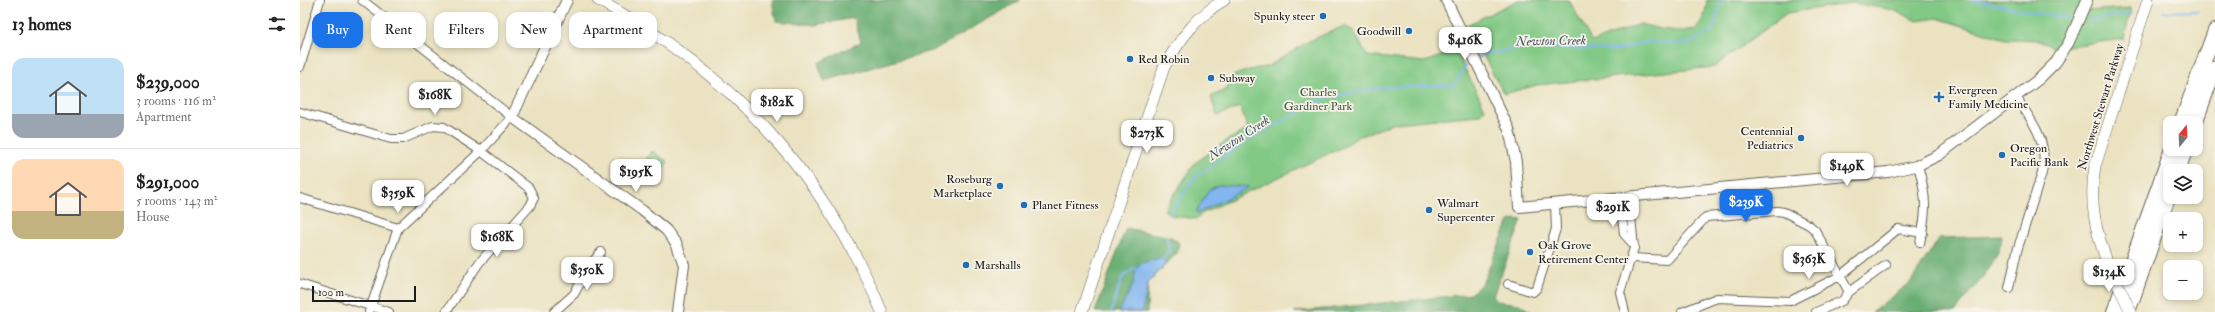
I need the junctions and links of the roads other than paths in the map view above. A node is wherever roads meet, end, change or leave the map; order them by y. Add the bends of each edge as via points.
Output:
1 (320, 0) edge
2 (362, 0) edge
3 (567, 0) edge
4 (598, 0) edge
5 (1224, 0) edge
6 (1446, 0) edge
7 (2087, 0) edge
8 (2148, 0) edge
9 (2215, 31) edge
10 (300, 67) edge
11 (2215, 68) edge
12 (2016, 97) junction
13 (300, 112) edge
14 (2184, 116) edge
15 (2198, 116) edge
16 (512, 117) junction
17 (481, 151) junction
18 (2170, 156) edge
19 (1918, 165) junction
20 (1625, 197) junction
21 (300, 198) edge
22 (1555, 204) junction
23 (2166, 204) edge
24 (398, 228) junction
25 (1922, 233) junction
26 (1920, 243) dead end
27 (601, 252) dead end
28 (1632, 258) junction
29 (1886, 265) dead end
30 (1840, 276) junction
31 (300, 284) edge
32 (1508, 284) dead end
33 (2009, 288) dead end
34 (1849, 292) junction
35 (370, 309) edge
36 (389, 312) edge
37 (446, 312) edge
38 (554, 312) edge
39 (678, 312) edge
40 (882, 312) edge
41 (1082, 312) edge
42 (1625, 312) edge
43 (1683, 312) edge
44 (1816, 312) edge
45 (2114, 312) edge
46 (2130, 312) edge

1 - 10 street
2 - 16 street
3 - 16 street
4 - 40 main road via 658,35 699,65 769,132 831,212 863,268
5 - 41 main road via 1206,12 1187,31 1164,67
6 - 22 street via 1505,118 1513,141 1519,207
7 - 12 street via 2075,32 2062,53 2039,79
8 - 46 main road, Northwest Stewart Parkway, bridge via 2095,166 2092,190 2100,243
9 - 14 highway
11 - 15 highway
12 - 19 street via 1946,150
12 - 33 street via 2041,136 2044,160 2017,251
13 - 17 street via 391,139 402,139 439,125
16 - 17 street
16 - 39 street via 666,230 677,245 684,265
17 - 24 street
17 - 37 street via 529,188 534,198 519,221 479,263
18 - 45 highway
19 - 20 street via 1890,172
19 - 25 street via 1926,196 1926,218
20 - 22 street
20 - 28 street via 1624,234 1634,245
21 - 24 street
22 - 32 street via 1556,229 1537,288 1533,292
23 - 46 highway
24 - 35 street
25 - 26 street
25 - 30 street via 1898,229
27 - 38 street via 590,265 574,294
28 - 30 street via 1667,260 1706,217 1777,211 1784,212 1812,227
28 - 42 street via 1620,292
29 - 34 street
30 - 34 street
30 - 43 street via 1790,301 1717,298
31 - 35 street
34 - 44 street via 1842,300
35 - 36 street

